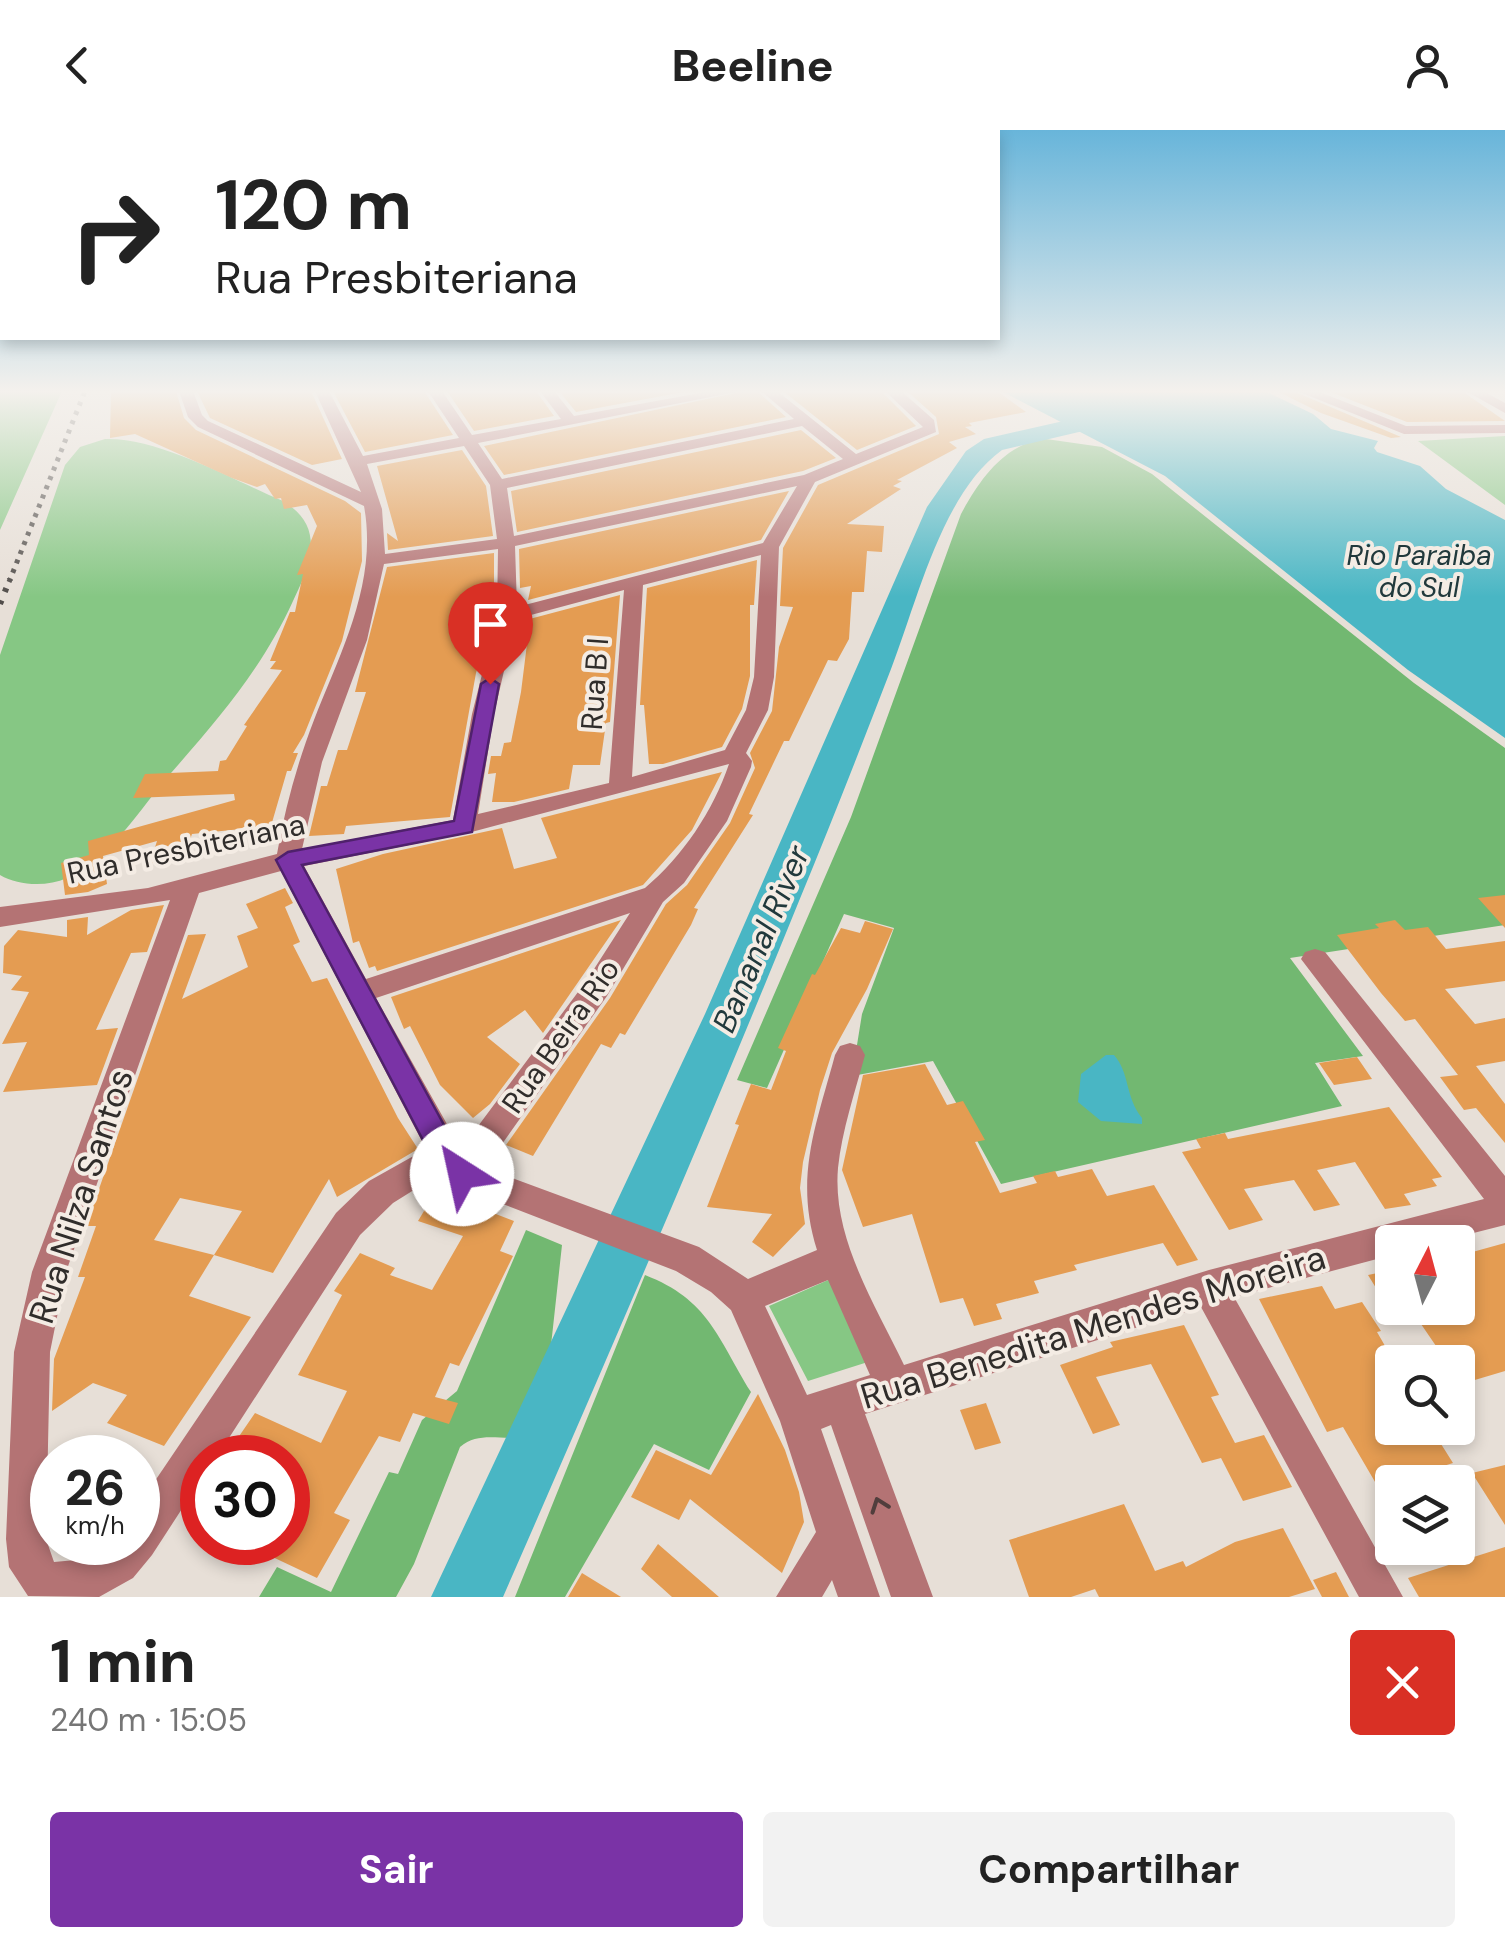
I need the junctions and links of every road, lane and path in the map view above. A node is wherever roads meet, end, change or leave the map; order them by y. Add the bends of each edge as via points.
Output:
1 (278, 459) edge
2 (367, 459) edge
3 (482, 459) edge
4 (623, 459) edge
5 (853, 459) edge
6 (862, 459) edge
7 (358, 461) joint
8 (856, 462) junction
9 (809, 479) junction
10 (498, 485) junction
11 (372, 503) junction
12 (506, 544) junction
13 (770, 547) junction
14 (725, 559) junction
15 (377, 560) junction
16 (767, 576) junction
17 (634, 584) junction
18 (507, 615) junction
19 (734, 755) junction
20 (620, 788) junction
21 (464, 826) junction
22 (288, 860) junction
23 (188, 887) junction
24 (654, 895) junction
25 (0, 917) edge
26 (1315, 959) dead end
27 (356, 993) junction
28 (850, 1056) dead end
29 (453, 1164) junction
30 (1505, 1202) edge
31 (1505, 1209) edge
32 (837, 1259) junction
33 (1209, 1288) junction
34 (742, 1298) junction
35 (894, 1386) junction
36 (842, 1402) junction
37 (798, 1417) junction
38 (160, 1507) edge
39 (839, 1534) junction
40 (116, 1565) edge
41 (797, 1597) edge
42 (858, 1597) edge
43 (912, 1597) edge
44 (1382, 1597) edge

1 - 11 street
2 - 7 street
3 - 10 street
4 - 10 street
5 - 8 street
6 - 8 street
7 - 11 street
8 - 9 street
9 - 12 street
9 - 13 street
10 - 12 street
11 - 15 street
12 - 15 street
12 - 18 street
13 - 14 street
13 - 16 street
14 - 16 street
14 - 17 street
15 - 22 street via 350,659 315,748
16 - 19 street via 764,677 757,710
17 - 18 street
17 - 20 street, Rua B I
18 - 21 street
19 - 20 street, Rua Presbiteriana
19 - 24 street via 740,767 719,815
20 - 21 street, Rua Presbiteriana
21 - 22 street, Rua Presbiteriana
22 - 23 street, Rua Presbiteriana
22 - 27 street
23 - 25 street, Rua Presbiteriana
23 - 40 street, Rua Nilza Santos via 49,1272 32,1352 30,1566 43,1581 81,1584
24 - 27 street
24 - 29 street, Rua Beira Rio via 597,988
26 - 30 street
27 - 29 street
28 - 32 street via 821,1182
29 - 34 street via 512,1196 687,1259
29 - 38 street, Rua Nilza Santos via 381,1192 348,1224
31 - 33 street, Rua Benedita Mendes Moreira
32 - 34 street
32 - 35 street
33 - 35 street, Rua Benedita Mendes Moreira
33 - 44 street
34 - 37 street
35 - 36 street, Rua Benedita Mendes Moreira
36 - 37 street, Rua Benedita Mendes Moreira
43 -> 36 street
37 - 39 street
39 - 41 street
39 - 42 street

